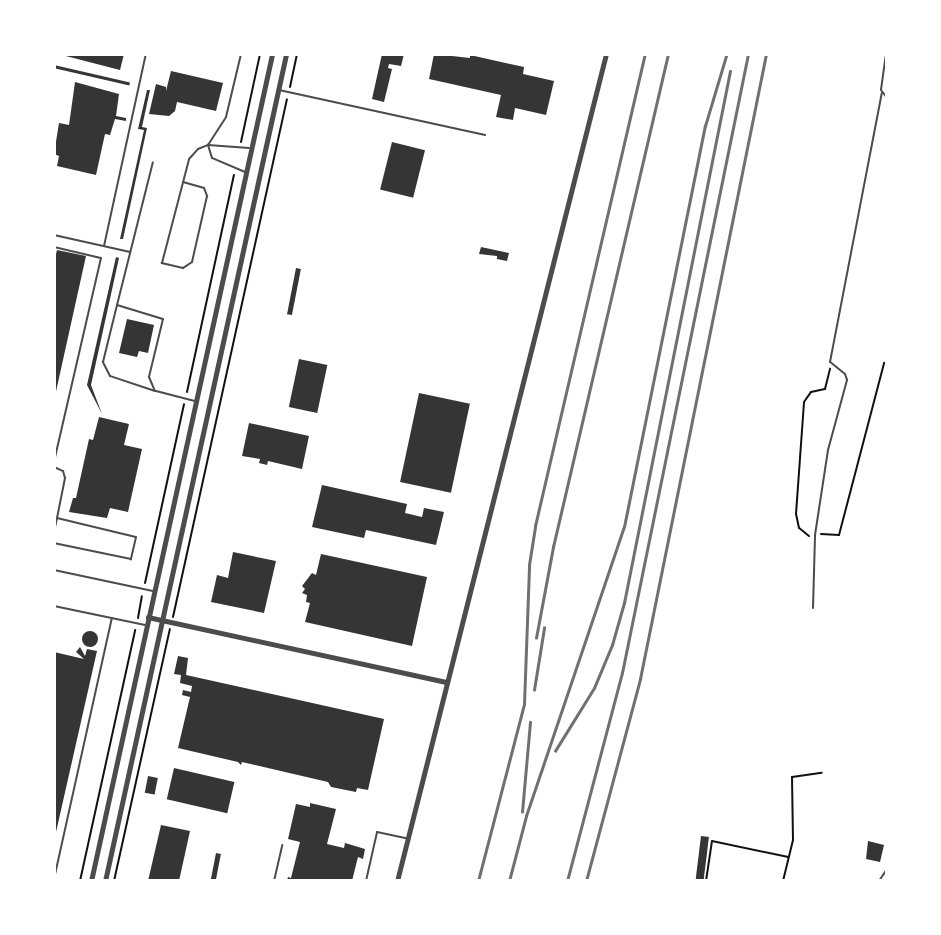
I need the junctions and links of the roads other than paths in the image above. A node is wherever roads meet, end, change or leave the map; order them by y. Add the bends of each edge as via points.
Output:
1 (146, 54) edge
2 (241, 54) edge
3 (272, 54) edge
4 (286, 54) edge
5 (606, 54) edge
6 (887, 54) edge
7 (278, 90) junction
8 (882, 93) junction
9 (887, 99) edge
10 (485, 135) dead end
11 (208, 145) junction
12 (251, 148) junction
13 (153, 162) dead end
14 (246, 172) junction
15 (183, 182) junction
16 (54, 235) edge
17 (104, 246) junction
18 (54, 247) edge
19 (131, 252) junction
20 (117, 305) junction
21 (155, 391) junction
22 (196, 402) junction
23 (54, 461) edge
24 (54, 467) edge
25 (57, 517) junction
26 (54, 532) edge
27 (54, 543) edge
28 (54, 570) edge
29 (154, 592) junction
30 (54, 606) edge
31 (813, 608) dead end
32 (148, 617) junction
33 (112, 618) junction
34 (162, 620) junction
35 (146, 625) junction
36 (447, 682) junction
37 (407, 839) junction
38 (282, 845) dead end
39 (887, 869) edge
40 (54, 879) edge
41 (91, 881) edge
42 (105, 881) edge
43 (274, 881) edge
44 (366, 881) edge
45 (397, 881) edge
46 (879, 881) edge

1 - 17 lane
2 - 11 lane via 230,109
3 - 12 street
4 - 7 street
5 - 36 street
6 - 8 lane
7 - 10 lane
7 - 34 street
8 - 9 lane
8 - 31 lane via 830,362 847,380 826,463 815,535
11 - 12 lane
11 - 14 lane via 212,158
11 - 15 lane via 189,159
12 - 14 street
13 - 19 lane
14 - 22 street
15 - 15 lane via 162,263 183,268 192,262 207,196 204,188
16 - 17 lane
17 - 19 lane
18 - 23 lane via 101,258
19 - 20 lane
20 - 21 lane via 104,368 110,376
20 - 21 lane via 163,319 149,377
21 - 22 lane
22 - 29 street
24 - 25 lane via 63,471 65,478
25 - 26 lane
25 - 27 lane via 136,537 131,559
28 - 29 lane
29 - 32 street
30 - 33 lane
32 - 34 street
32 - 35 street
33 - 35 lane
33 - 40 lane
34 - 36 street
34 - 42 street
35 - 41 street
36 - 37 street
37 - 44 lane via 377,831
37 - 45 street
38 - 43 lane
39 - 46 lane

